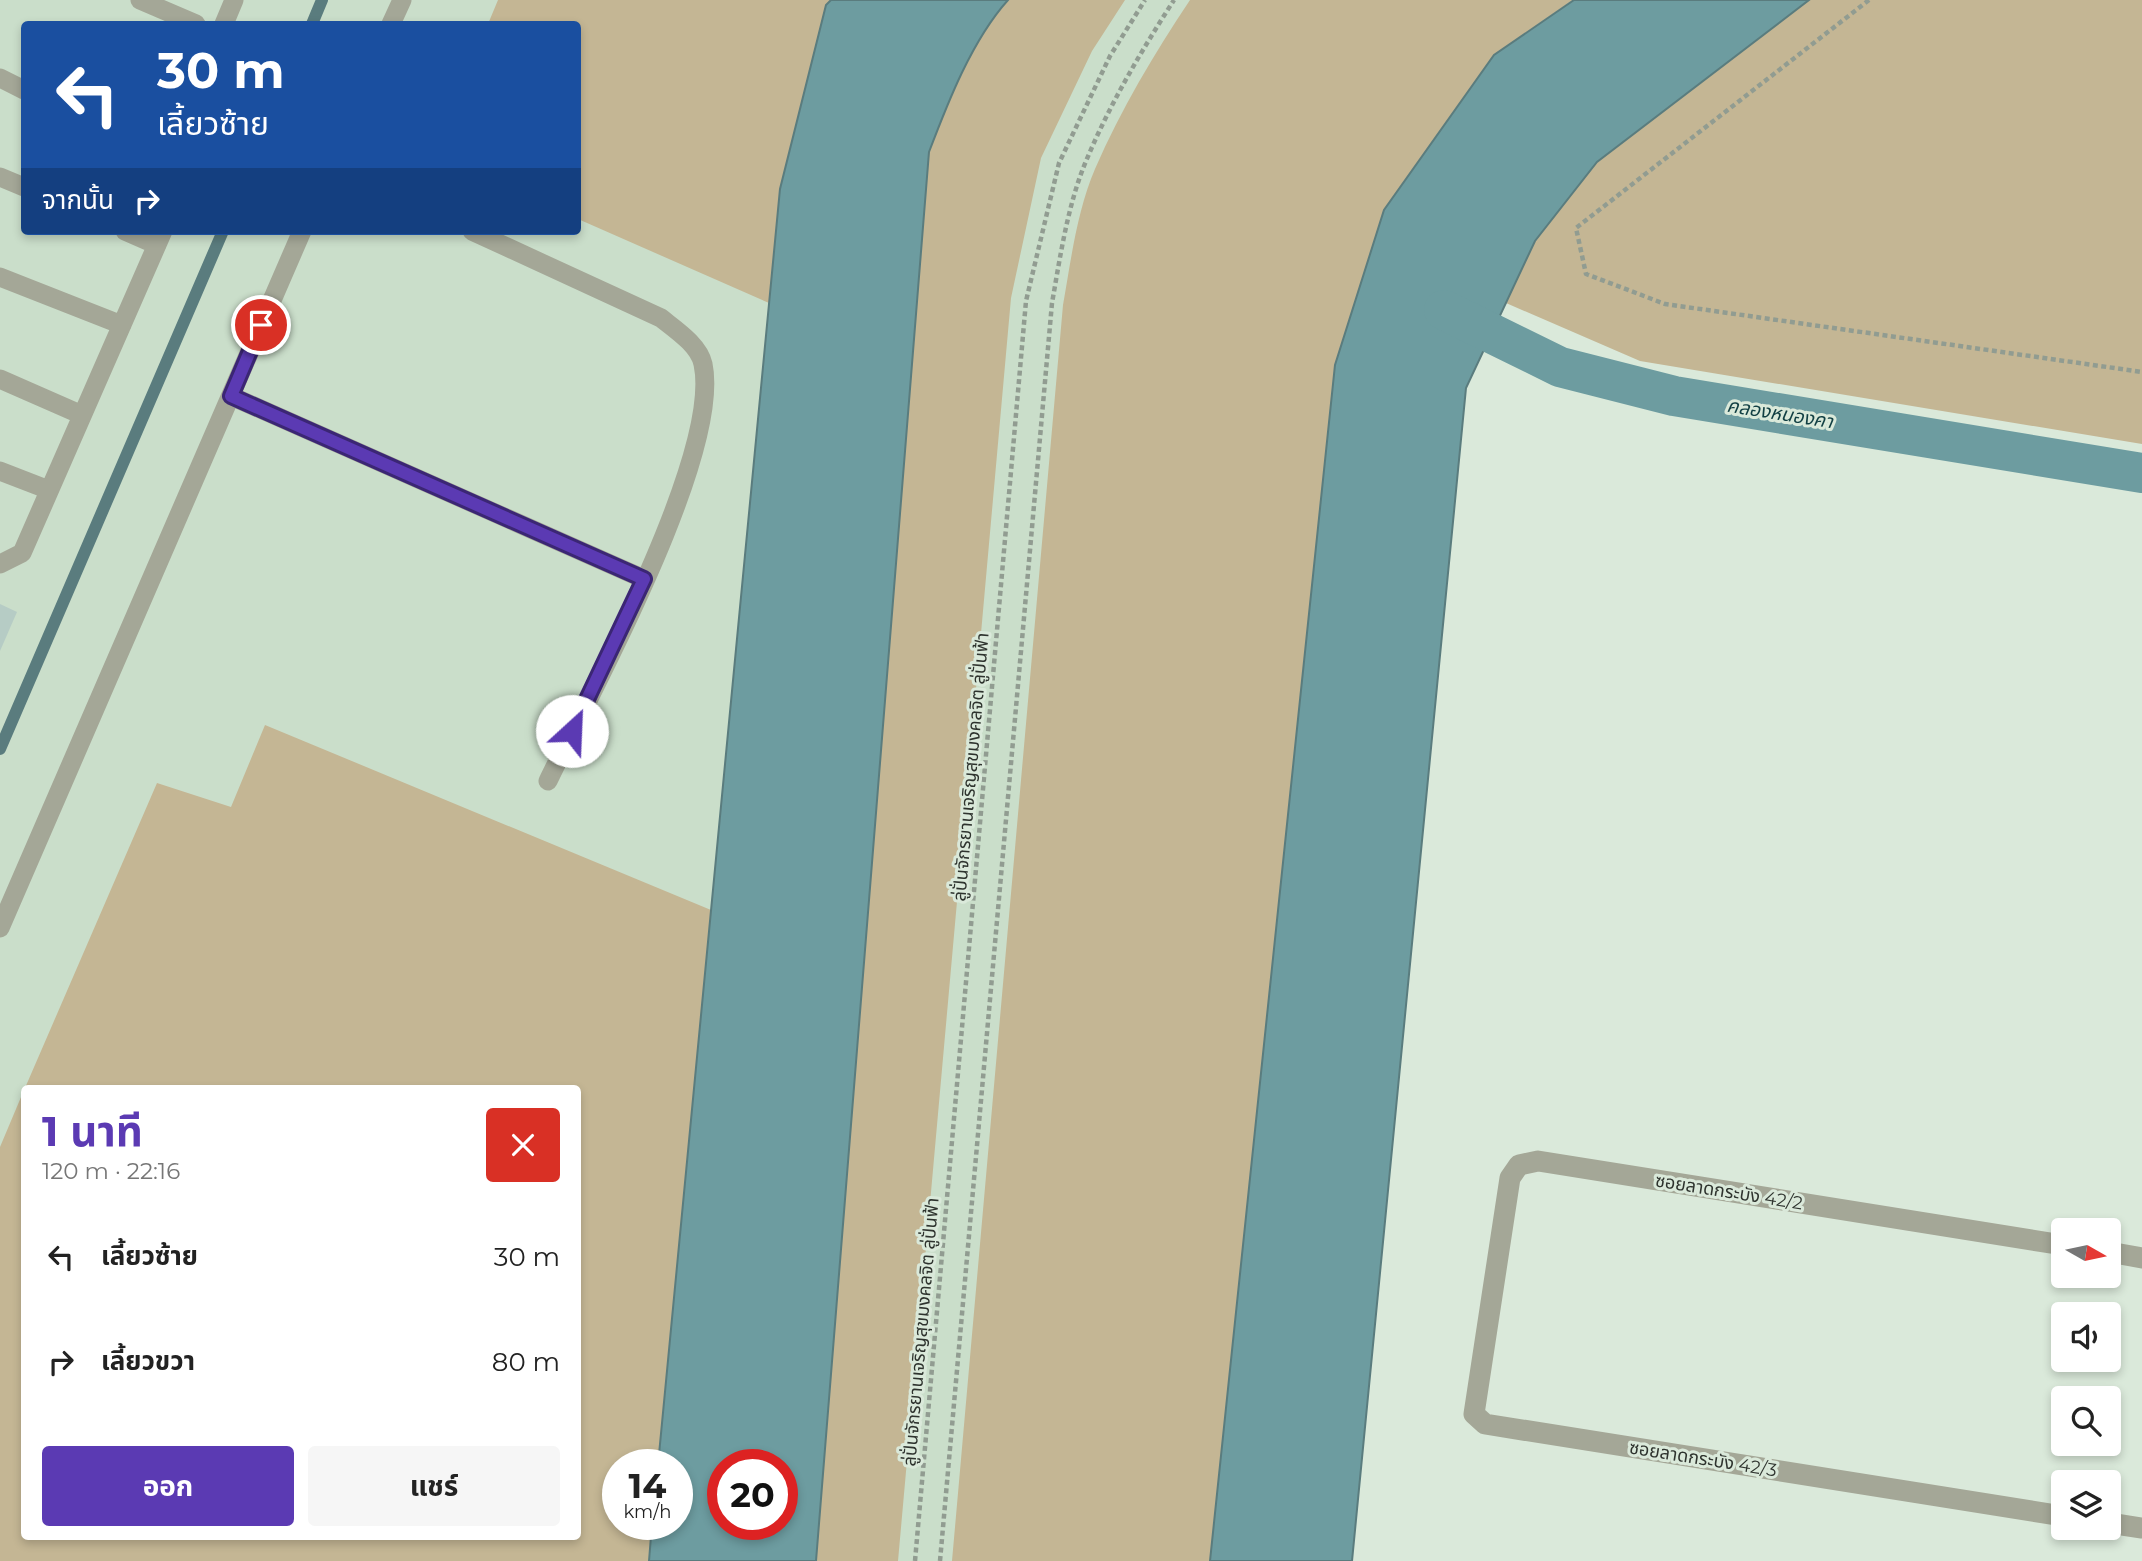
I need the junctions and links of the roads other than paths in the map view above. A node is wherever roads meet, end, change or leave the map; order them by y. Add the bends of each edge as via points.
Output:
1 (140, 0) edge
2 (234, 0) edge
3 (402, 0) edge
4 (189, 21) edge
5 (225, 21) edge
6 (392, 21) edge
7 (0, 78) edge
8 (21, 88) edge
9 (0, 177) edge
10 (21, 186) edge
11 (300, 235) edge
12 (481, 235) edge
13 (160, 238) edge
14 (0, 277) edge
15 (122, 325) junction
16 (0, 379) edge
17 (231, 396) junction
18 (82, 415) junction
19 (0, 471) edge
20 (49, 490) junction
21 (0, 564) edge
22 (644, 579) junction
23 (548, 781) dead end
24 (9, 881) edge
25 (0, 928) edge
26 (2051, 1243) edge
27 (2121, 1254) edge
28 (2142, 1258) edge
29 (1495, 1286) joint
30 (2051, 1514) edge
31 (2121, 1525) edge
32 (2142, 1528) edge

1 - 4 lane
2 - 5 lane
3 - 6 lane
7 - 8 lane
9 - 10 lane
11 - 17 lane
12 - 22 lane via 661,318 685,337 703,362 701,426 684,484
13 - 15 lane
14 - 15 lane
15 - 18 lane
16 - 18 lane
17 - 22 lane
17 - 24 lane
18 - 20 lane
19 - 20 lane
20 - 21 lane via 22,552
22 - 23 lane
24 - 25 lane
26 - 29 street, ซอยลาดกระบัง 42/2 via 1538,1161 1519,1165 1510,1178
27 - 28 street
29 - 30 street, ซอยลาดกระบัง 42/3 via 1474,1396 1474,1414 1485,1424
31 - 32 street

